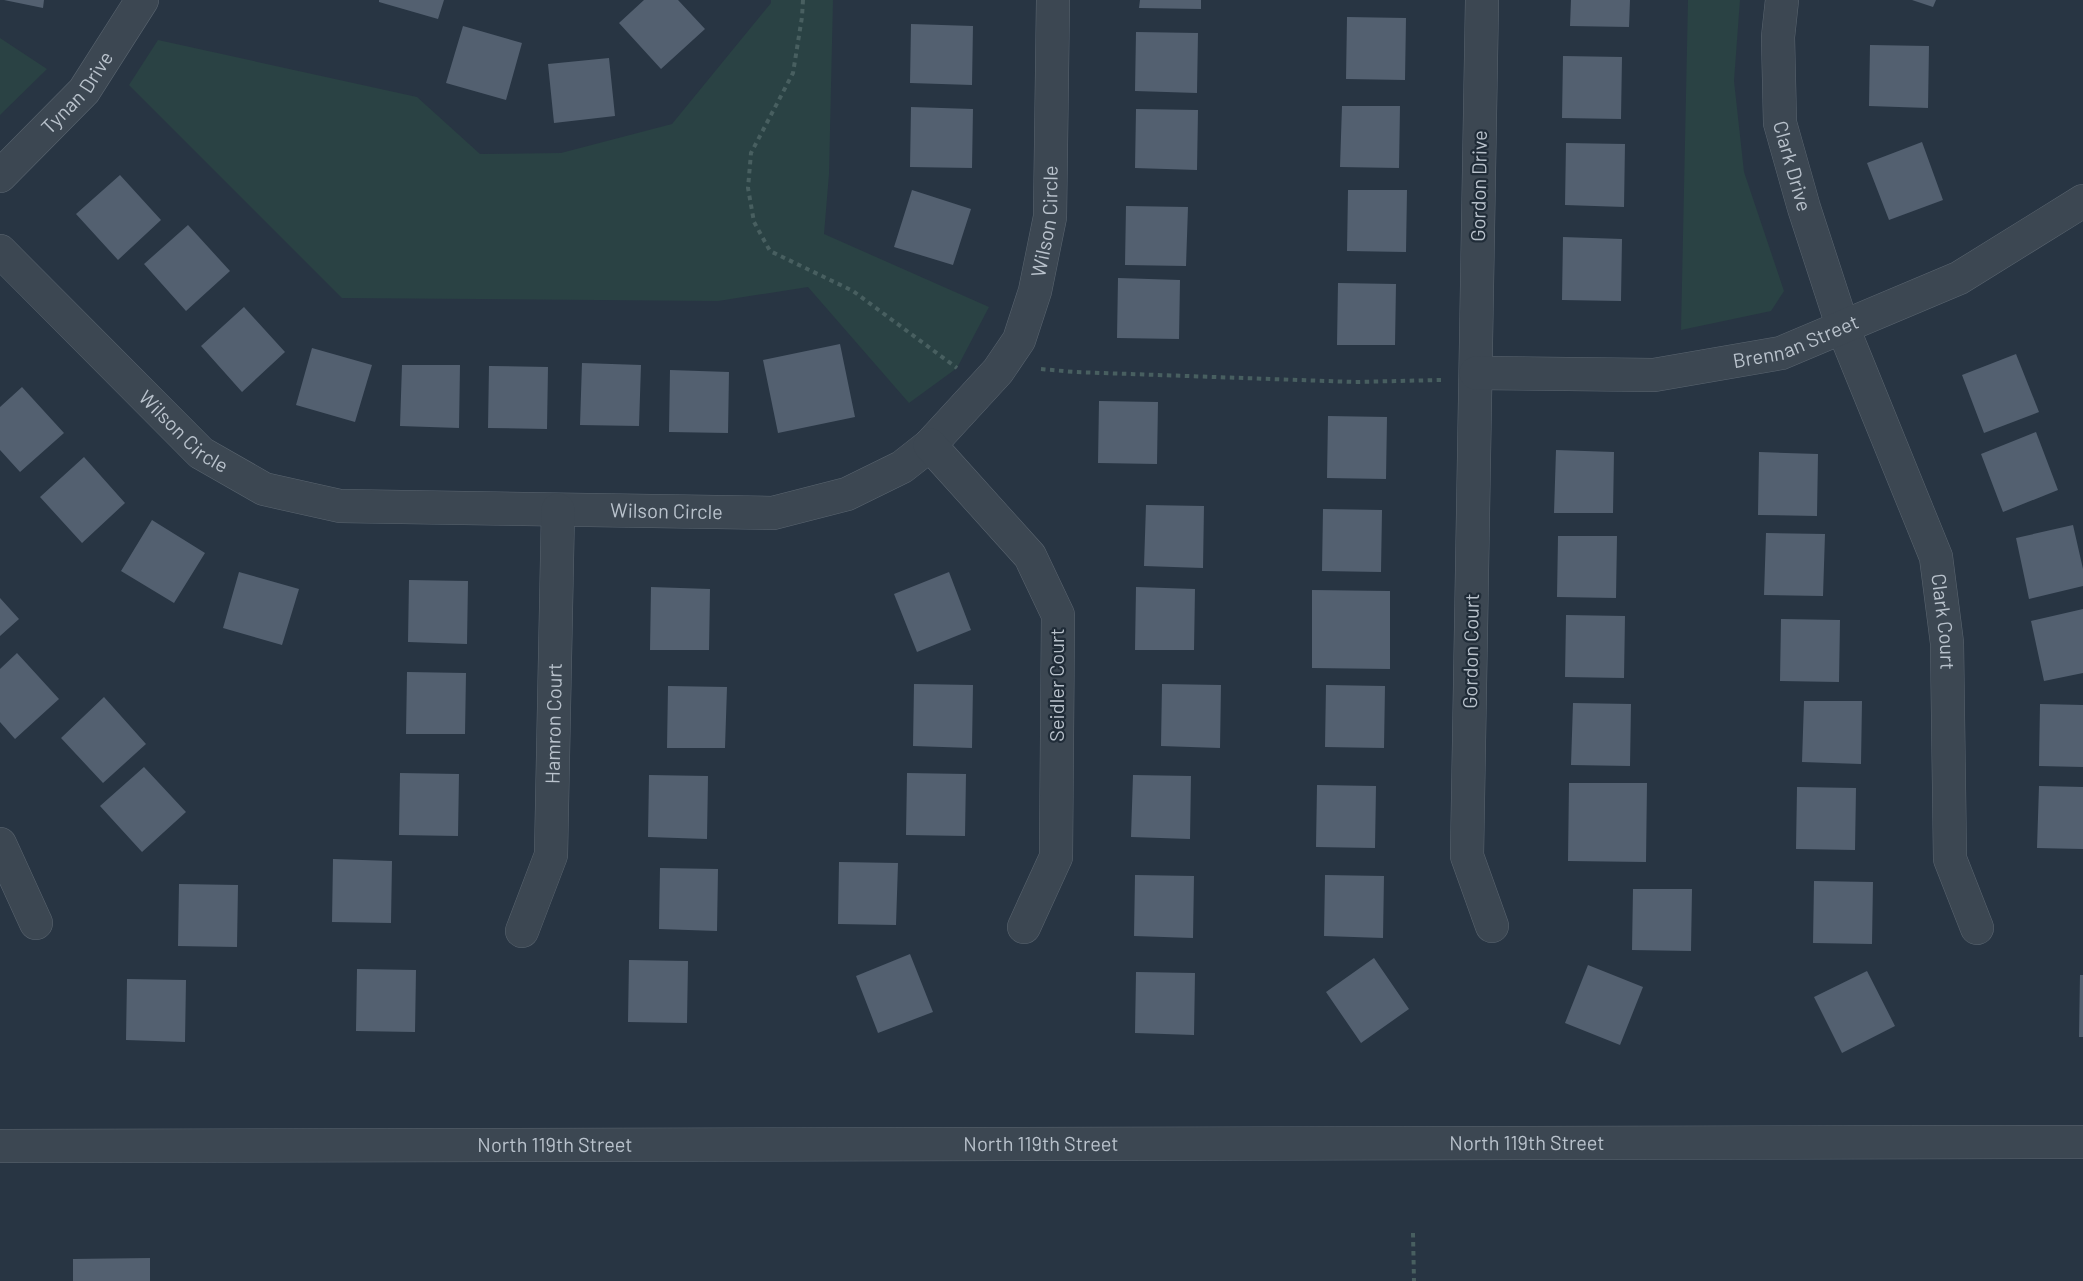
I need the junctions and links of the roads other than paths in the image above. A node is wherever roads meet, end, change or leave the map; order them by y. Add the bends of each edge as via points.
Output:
1 (142, 0) edge
2 (1053, 0) edge
3 (1482, 0) edge
4 (1782, 0) edge
5 (0, 176) edge
6 (2083, 201) edge
7 (0, 251) edge
8 (1843, 328) junction
9 (1476, 373) junction
10 (930, 445) junction
11 (558, 510) junction
12 (0, 844) edge
13 (36, 922) dead end
14 (1492, 926) dead end
15 (1024, 927) dead end
16 (1977, 928) dead end
17 (522, 931) dead end
18 (2083, 1142) edge
19 (0, 1146) edge

1 - 5 street, Tynan Drive via 84,91
2 - 10 street, Wilson Circle via 1050,218 1035,291 1019,340 998,371
3 - 9 street, Gordon Drive
4 - 8 street, Clark Drive via 1778,37 1780,123
6 - 8 street, Brennan Street via 1959,278
7 - 11 street, Wilson Circle via 201,453 264,489 340,506
8 - 9 street, Brennan Street via 1781,353 1653,375
8 - 16 street, Clark Court via 1935,557 1947,643 1950,859
9 - 14 street, Gordon Court via 1467,856
10 - 11 street, Wilson Circle via 902,467 847,494 773,513
10 - 15 street, Seidler Court via 1029,556 1058,615 1056,857
11 - 17 street, Hamron Court via 551,855
12 - 13 street
18 - 19 street, North 119th Street

